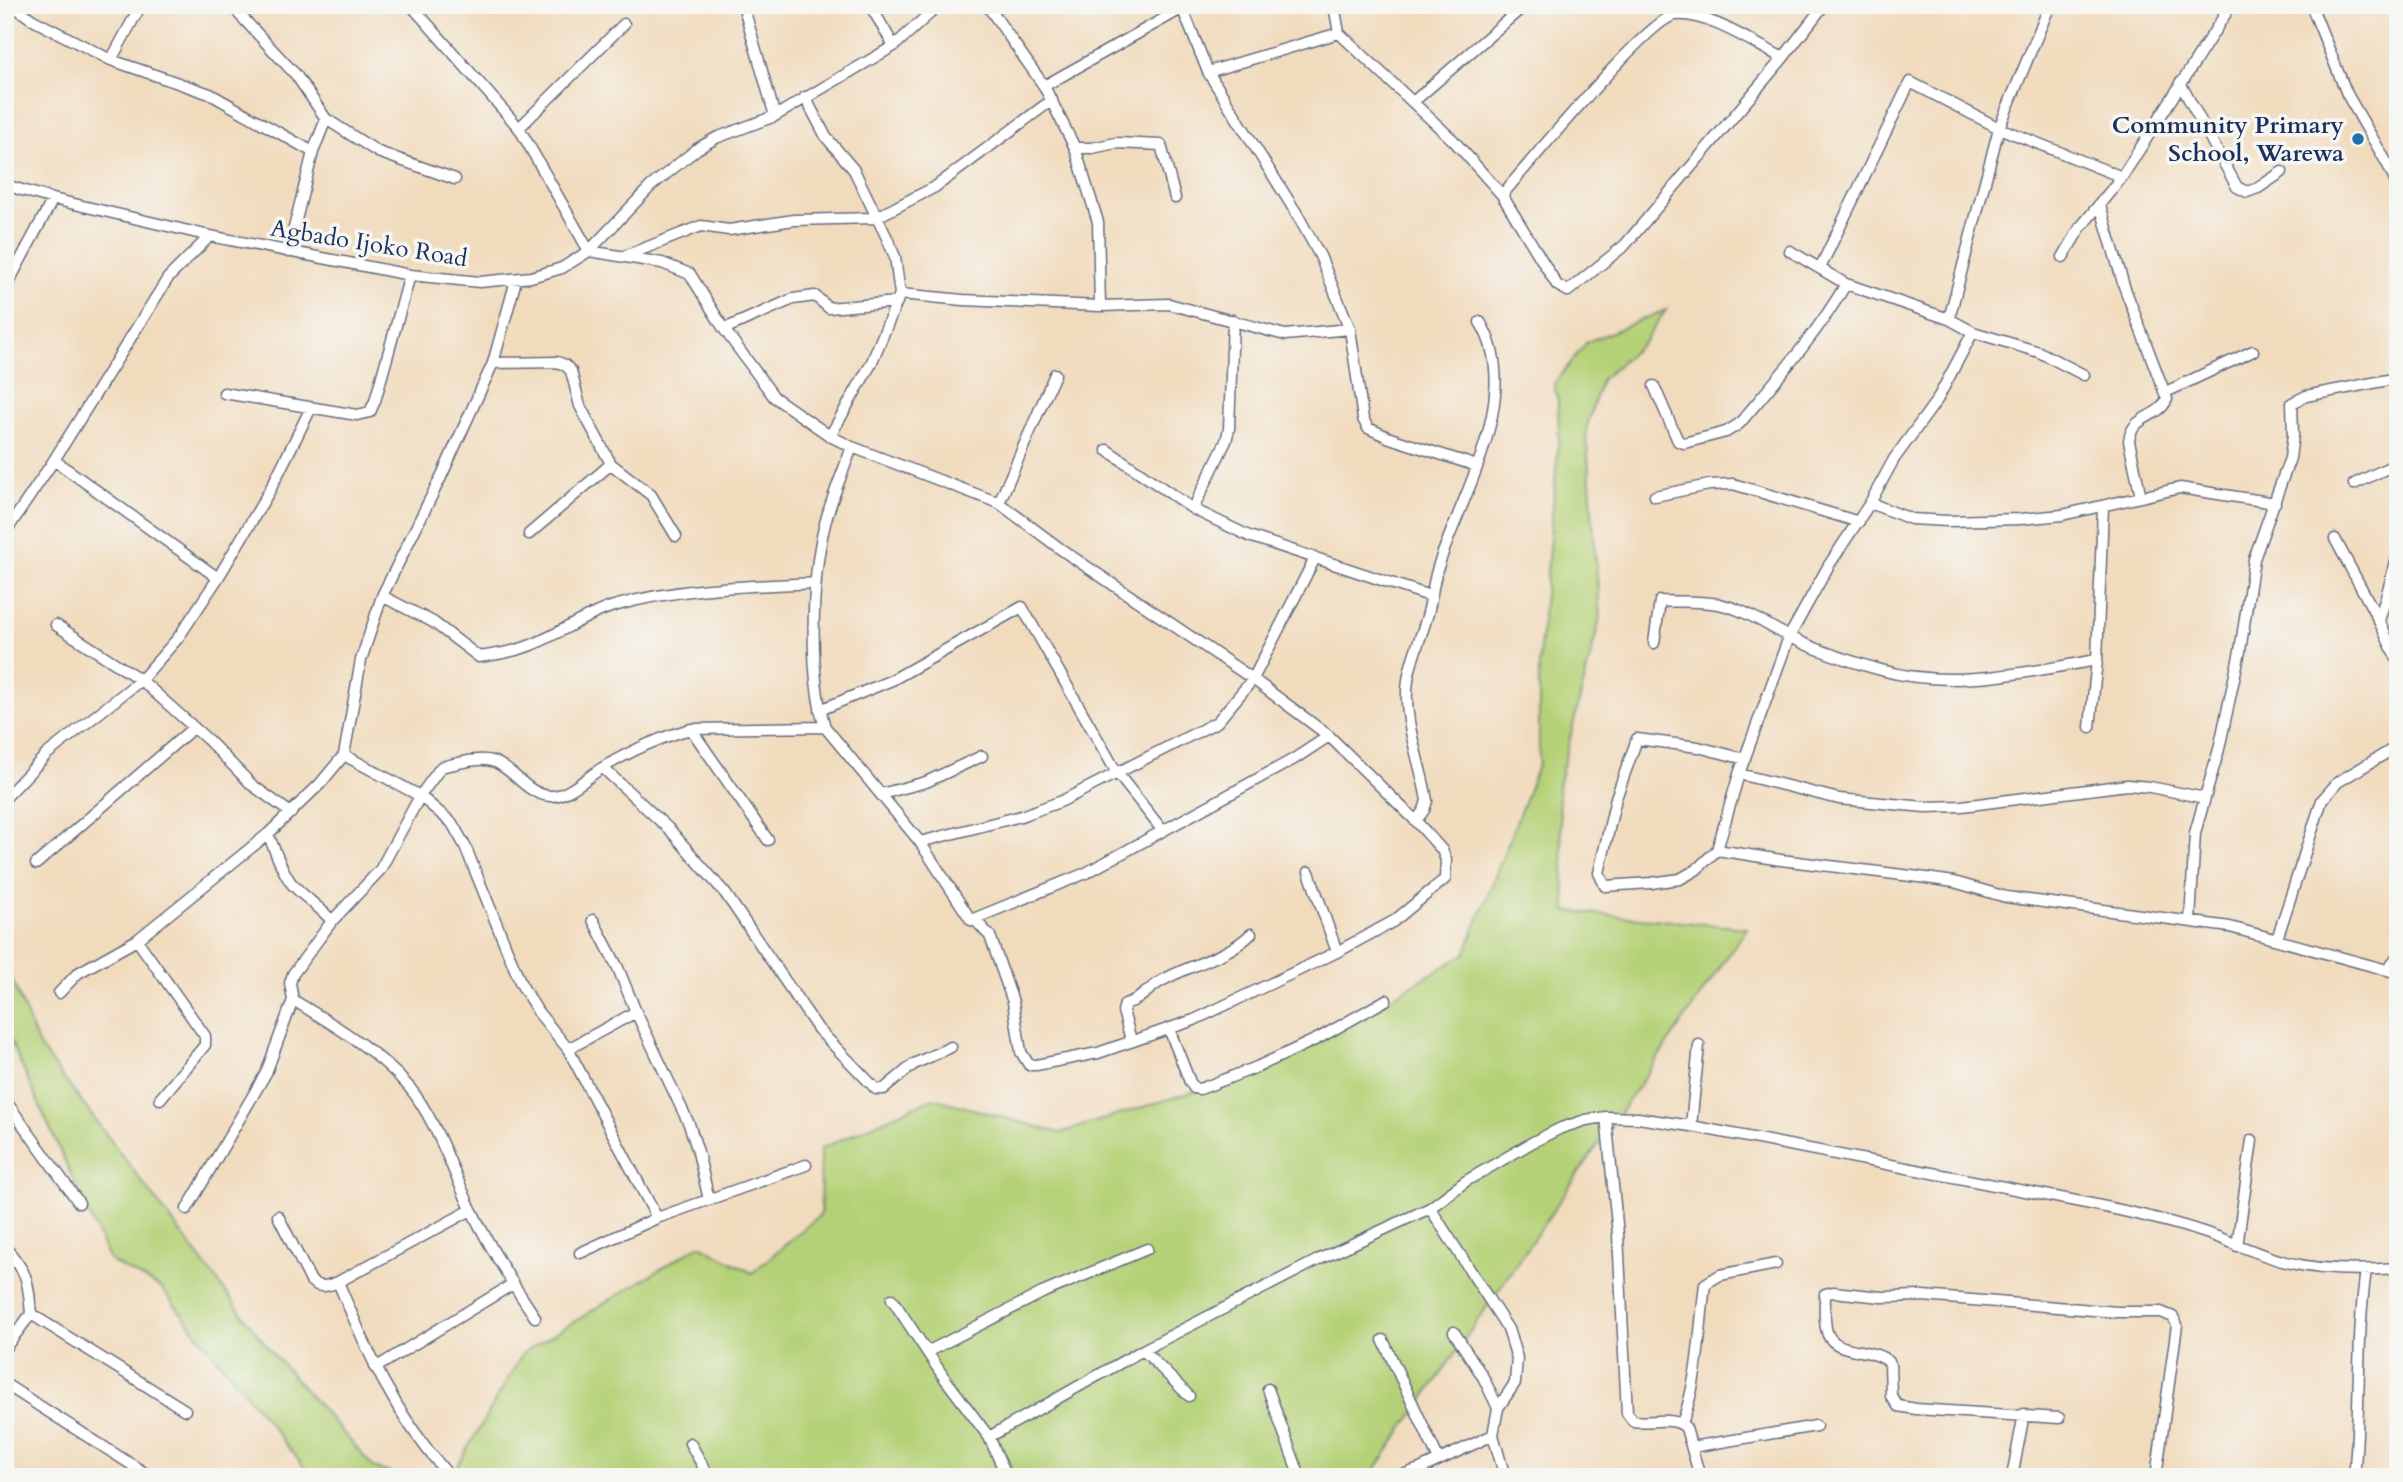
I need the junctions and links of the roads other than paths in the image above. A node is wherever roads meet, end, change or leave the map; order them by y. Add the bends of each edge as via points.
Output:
1 (12, 5) edge
2 (141, 5) edge
3 (411, 5) edge
4 (743, 5) edge
5 (870, 5) edge
6 (939, 5) edge
7 (987, 5) edge
8 (1334, 5) edge
9 (1525, 5) edge
10 (1824, 5) edge
11 (2050, 5) edge
12 (2231, 5) edge
13 (2311, 5) edge
14 (1182, 7) edge
15 (239, 14) dead end
16 (624, 24) dead end
17 (1339, 33) junction
18 (894, 46) junction
19 (1783, 58) junction
20 (111, 60) junction
21 (1208, 72) junction
22 (2180, 83) junction
23 (1044, 86) junction
24 (805, 97) junction
25 (1052, 100) junction
26 (1413, 102) junction
27 (775, 116) junction
28 (326, 119) junction
29 (519, 128) junction
30 (1999, 128) junction
31 (1075, 148) junction
32 (313, 152) junction
33 (2282, 172) dead end
34 (2122, 177) junction
35 (455, 178) dead end
36 (5, 185) edge
37 (2398, 188) edge
38 (1502, 195) junction
39 (1175, 198) dead end
40 (53, 199) junction
41 (2100, 205) junction
42 (875, 218) junction
43 (210, 236) junction
44 (589, 251) junction
45 (1790, 251) dead end
46 (288, 252) junction
47 (625, 256) junction
48 (2063, 257) dead end
49 (1820, 268) junction
50 (410, 275) junction
51 (516, 280) junction
52 (1846, 284) junction
53 (5, 289) edge
54 (898, 298) junction
55 (1100, 306) junction
56 (1949, 319) junction
57 (1233, 320) junction
58 (1480, 322) dead end
59 (724, 329) junction
60 (1350, 329) junction
61 (1973, 332) junction
62 (2253, 351) dead end
63 (493, 363) junction
64 (1055, 374) dead end
65 (2084, 374) dead end
66 (2398, 378) edge
67 (1654, 386) dead end
68 (224, 393) dead end
69 (2166, 393) junction
70 (311, 408) junction
71 (830, 436) junction
72 (852, 447) junction
73 (1107, 450) dead end
74 (54, 460) junction
75 (2398, 463) edge
76 (611, 464) junction
77 (1477, 466) junction
78 (2354, 484) dead end
79 (1656, 496) dead end
80 (2141, 497) junction
81 (999, 503) junction
82 (1870, 503) junction
83 (2275, 503) junction
84 (2103, 507) junction
85 (1193, 509) junction
86 (1859, 522) junction
87 (5, 533) edge
88 (528, 534) dead end
89 (676, 536) dead end
90 (2335, 539) dead end
91 (2398, 555) edge
92 (1315, 558) junction
93 (218, 578) junction
94 (816, 583) junction
95 (382, 596) junction
96 (1430, 596) junction
97 (2379, 621) junction
98 (56, 625) dead end
99 (1789, 636) junction
100 (1654, 643) dead end
101 (2097, 660) junction
102 (2398, 661) edge
103 (1253, 679) junction
104 (141, 680) junction
105 (820, 710) junction
106 (825, 727) junction
107 (2090, 727) dead end
108 (193, 728) junction
109 (691, 729) junction
110 (1329, 736) junction
111 (2398, 746) edge
112 (344, 755) junction
113 (982, 756) dead end
114 (1745, 759) junction
115 (603, 768) junction
116 (1116, 773) junction
117 (1739, 774) junction
118 (881, 794) junction
119 (420, 796) junction
120 (5, 798) edge
121 (2205, 798) junction
122 (291, 813) junction
123 (1416, 821) junction
124 (1163, 831) junction
125 (268, 834) junction
126 (768, 841) dead end
127 (920, 842) junction
128 (1717, 850) junction
129 (36, 864) dead end
130 (1309, 872) dead end
131 (593, 920) dead end
132 (971, 920) junction
133 (332, 921) junction
134 (2190, 921) junction
135 (1251, 934) dead end
136 (2277, 939) junction
137 (137, 940) junction
138 (1337, 951) junction
139 (2398, 955) edge
140 (2393, 971) edge
141 (59, 993) dead end
142 (293, 1000) junction
143 (1387, 1000) dead end
144 (636, 1012) junction
145 (1169, 1029) junction
146 (1130, 1040) junction
147 (1699, 1045) dead end
148 (951, 1047) dead end
149 (568, 1049) junction
150 (160, 1099) dead end
151 (5, 1100) edge
152 (1606, 1117) junction
153 (1691, 1126) junction
154 (2252, 1140) dead end
155 (806, 1165) dead end
156 (709, 1200) junction
157 (79, 1203) dead end
158 (1430, 1208) junction
159 (187, 1209) dead end
160 (471, 1210) junction
161 (278, 1216) dead end
162 (657, 1218) junction
163 (2237, 1246) junction
164 (5, 1247) edge
165 (1147, 1249) dead end
166 (580, 1253) dead end
167 (1776, 1264) dead end
168 (2398, 1268) edge
169 (2366, 1270) junction
170 (338, 1283) junction
171 (513, 1284) junction
172 (892, 1299) dead end
173 (32, 1314) junction
174 (536, 1317) dead end
175 (1454, 1332) dead end
176 (1383, 1340) dead end
177 (5, 1349) edge
178 (1143, 1350) junction
179 (927, 1352) junction
180 (375, 1368) junction
181 (5, 1384) edge
182 (1268, 1389) dead end
183 (1189, 1396) dead end
184 (1498, 1408) junction
185 (185, 1409) dead end
186 (2024, 1414) junction
187 (2059, 1418) dead end
188 (1682, 1423) junction
189 (1816, 1426) dead end
190 (1493, 1435) junction
191 (989, 1437) junction
192 (690, 1443) dead end
193 (1692, 1447) junction
194 (1439, 1461) junction
195 (444, 1471) dead end
196 (152, 1477) edge
197 (709, 1477) edge
198 (1007, 1477) edge
199 (1300, 1477) edge
200 (1397, 1477) edge
201 (1505, 1477) edge
202 (1700, 1477) edge
203 (2012, 1477) edge
204 (2156, 1477) edge
205 (2354, 1477) edge

1 - 20 street
2 - 20 street
3 - 29 street
4 - 27 street
5 - 18 street
6 - 18 street, Agbado Ijoko Road
7 - 23 street
8 - 17 street
9 - 26 street
10 - 19 street
11 - 30 street
12 - 22 street
13 - 37 street via 2347,94
14 - 21 street
14 - 23 street
15 - 28 street via 296,75
16 - 29 street
17 - 21 street
17 - 26 street
18 - 24 street, Agbado Ijoko Road
19 - 38 street via 1699,16 1672,15 1646,34
19 - 38 street via 1625,245 1568,291 1556,285
20 - 32 street via 210,94
21 - 60 street via 1310,237
22 - 33 street via 2237,187 2247,192
22 - 34 street
23 - 25 street
24 - 27 street, Agbado Ijoko Road
24 - 42 street via 826,137 854,170
25 - 31 street
25 - 42 street via 935,187
26 - 38 street
27 - 44 street, Agbado Ijoko Road via 716,138 683,159 650,186
28 - 32 street
28 - 35 street via 378,152
29 - 44 street
30 - 34 street
30 - 49 street via 1910,82
30 - 56 street
31 - 39 street via 1116,143 1160,145
31 - 55 street via 1098,222
32 - 46 street
34 - 41 street
36 - 40 street, Agbado Ijoko Road
40 - 43 street, Agbado Ijoko Road
40 - 53 street
41 - 48 street
41 - 69 street via 2124,286
42 - 47 street via 794,220 729,230 701,226
42 - 54 street via 895,257
43 - 46 street, Agbado Ijoko Road
43 - 74 street via 167,278
44 - 47 street
44 - 51 street, Agbado Ijoko Road via 555,271
45 - 49 street
46 - 50 street, Agbado Ijoko Road
47 - 59 street via 663,262 690,274
49 - 52 street
50 - 51 street, Agbado Ijoko Road via 480,282
50 - 70 street via 370,412 357,415
51 - 63 street
52 - 56 street
52 - 67 street via 1833,308 1739,424 1726,432 1678,442
54 - 55 street
54 - 59 street via 830,308 815,296 793,299
54 - 71 street via 871,364
55 - 57 street via 1169,304
56 - 61 street
57 - 60 street via 1285,335
57 - 85 street via 1229,429
58 - 77 street via 1492,346 1496,380 1494,407
59 - 71 street via 774,397
60 - 77 street via 1368,428
61 - 65 street via 2039,352
61 - 82 street via 1937,400 1894,459
62 - 69 street
63 - 76 street via 565,365 583,414
63 - 95 street
64 - 81 street
66 - 83 street via 2306,396 2292,403 2290,458
68 - 70 street
69 - 80 street via 2164,405 2130,432
70 - 93 street
71 - 72 street
72 - 81 street
72 - 94 street via 827,515
73 - 85 street
74 - 87 street
74 - 93 street
75 - 78 street
76 - 88 street
76 - 89 street via 651,495
77 - 96 street
79 - 86 street via 1734,484
80 - 83 street via 2180,488
80 - 84 street
81 - 103 street
82 - 84 street via 1911,519 1948,521 2030,518
82 - 86 street
83 - 121 street via 2254,559 2240,650
84 - 101 street
85 - 92 street via 1249,536
86 - 99 street
90 - 97 street
91 - 97 street
92 - 96 street
92 - 103 street
93 - 104 street via 178,638
94 - 95 street via 649,598 612,607 535,644 479,657 433,622
94 - 105 street via 813,644
95 - 112 street via 361,660
96 - 123 street via 1407,692 1427,802
97 - 102 street
98 - 104 street
99 - 100 street via 1720,604 1660,601
99 - 101 street via 1882,671 1910,676 1998,676
99 - 114 street
101 - 107 street
103 - 110 street
103 - 116 street via 1217,722
104 - 108 street
104 - 120 street via 47,754
105 - 106 street
105 - 116 street via 892,680 1022,607
106 - 109 street
106 - 118 street
108 - 122 street via 252,785
108 - 129 street
109 - 115 street
109 - 126 street
110 - 123 street
110 - 124 street
111 - 136 street via 2338,782 2322,800
112 - 119 street
112 - 122 street
113 - 118 street via 926,782
114 - 117 street
114 - 128 street via 1637,739 1616,798 1599,873 1605,886 1614,887 1680,879
115 - 119 street via 562,794 548,796 494,762 475,760 441,767
115 - 148 street via 670,830 725,893 818,1029 876,1089 884,1089 921,1060
116 - 124 street
116 - 127 street via 1041,809
117 - 121 street via 1839,799 1925,807 2127,785
117 - 128 street
118 - 127 street
119 - 133 street via 380,870
119 - 149 street via 452,823 521,984
121 - 134 street via 2195,832
122 - 125 street
123 - 138 street via 1442,850 1446,880 1394,921
124 - 132 street via 1075,879
125 - 133 street via 290,881
125 - 137 street
127 - 132 street
128 - 134 street via 1954,882 2046,904
130 - 138 street
131 - 144 street
132 - 146 street via 990,936 1013,1002 1021,1052 1029,1065 1098,1053
133 - 142 street via 293,974
134 - 136 street
135 - 146 street via 1237,947 1158,983 1140,999 1125,1004
136 - 140 street
137 - 141 street via 78,973
137 - 150 street via 205,1037 205,1045
138 - 145 street
139 - 140 street
142 - 159 street via 266,1073
142 - 160 street via 341,1030 410,1088
143 - 145 street via 1319,1038 1199,1088 1190,1082
144 - 149 street
144 - 156 street via 692,1131
145 - 146 street
147 - 153 street
149 - 162 street
151 - 157 street
152 - 153 street
152 - 158 street via 1586,1119 1533,1142
152 - 188 street via 1627,1413 1633,1421
153 - 163 street via 2140,1214
154 - 163 street
155 - 156 street
156 - 162 street
158 - 178 street
158 - 184 street via 1508,1329 1517,1358 1515,1383
160 - 170 street
160 - 171 street
161 - 170 street via 311,1281 323,1287
162 - 166 street
163 - 169 street via 2303,1265
164 - 173 street via 28,1278
165 - 179 street via 1042,1293
167 - 188 street via 1720,1275 1705,1284 1696,1371
168 - 169 street
169 - 205 street
170 - 180 street
171 - 174 street
171 - 180 street
172 - 179 street
173 - 177 street
173 - 185 street
175 - 184 street
176 - 194 street
178 - 183 street
178 - 191 street
179 - 191 street
180 - 195 street via 409,1427
181 - 196 street
182 - 199 street
184 - 190 street
186 - 187 street
186 - 203 street
186 - 204 street via 1898,1406 1891,1396 1890,1363 1884,1357 1829,1340 1825,1294 1923,1296 2161,1312 2173,1317 2177,1325
188 - 193 street
189 - 193 street
190 - 194 street
190 - 201 street
191 - 198 street
192 - 197 street
193 - 202 street
194 - 200 street

